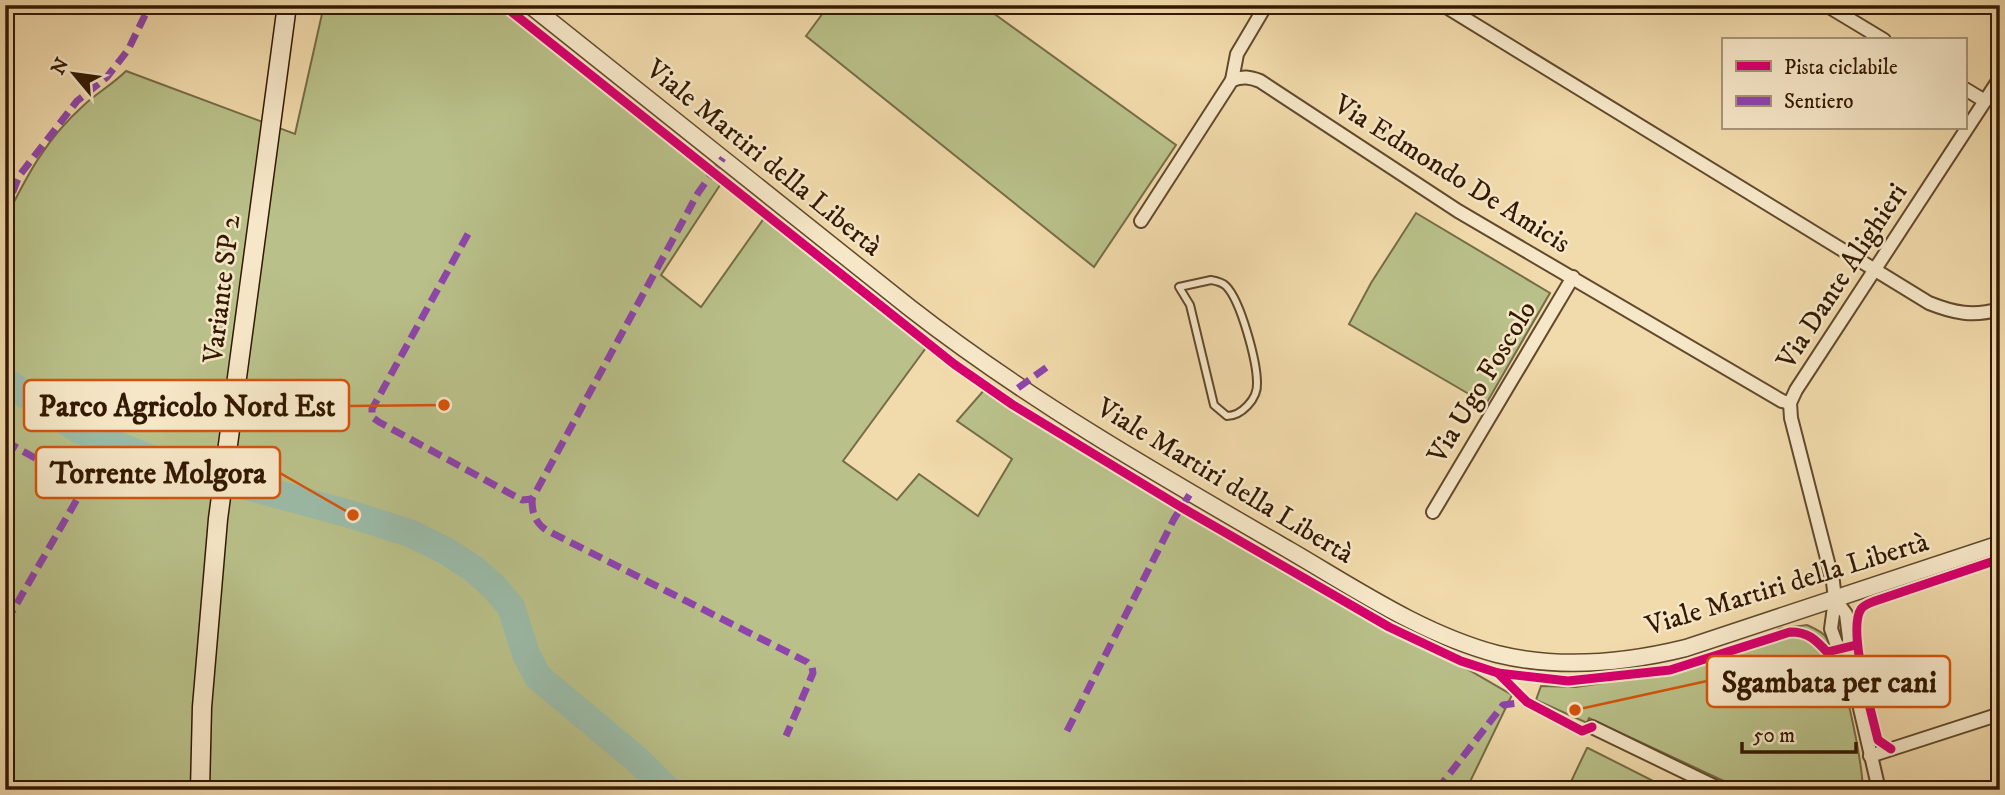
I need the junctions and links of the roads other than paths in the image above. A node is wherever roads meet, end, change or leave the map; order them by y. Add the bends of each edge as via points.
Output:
1 (286, 5) edge
2 (530, 5) edge
3 (1266, 5) edge
4 (1443, 5) edge
5 (1826, 5) edge
6 (1881, 38) edge
7 (2000, 78) edge
8 (1232, 80) junction
9 (1966, 90) edge
10 (1985, 101) junction
11 (1141, 221) dead end
12 (1874, 271) junction
13 (1573, 277) junction
14 (1179, 287) joint
15 (2000, 309) edge
16 (1790, 403) junction
17 (1433, 512) dead end
18 (2000, 544) edge
19 (1835, 598) junction
20 (2000, 714) edge
21 (1592, 727) dead end
22 (1870, 755) junction
23 (1877, 788) edge
24 (200, 790) edge
25 (1723, 790) edge

1 - 24 main road, Variante SP 2 via 218,519 202,707
2 - 19 street, Viale Martiri della Libertà via 953,342 1023,391 1202,500 1443,636 1520,659 1601,661 1686,648
3 - 8 street via 1237,54
4 - 12 street
5 - 6 street
7 - 10 street, Via Dante Alighieri
8 - 11 street
8 - 13 street, Via Edmondo De Amicis via 1260,81 1458,211
9 - 10 street
10 - 12 street, Via Dante Alighieri
12 - 15 street via 1944,309 1982,314
12 - 16 street, Via Dante Alighieri
13 - 16 street, Via Edmondo De Amicis
13 - 17 street, Via Ugo Foscolo
14 - 14 lane via 1190,305 1214,405 1232,416 1251,400 1258,385 1247,329 1226,285 1211,280
16 - 19 street, Via Dante Alighieri
18 - 19 street, Viale Martiri della Libertà
19 - 22 street, Via Dante Alighieri via 1846,614 1849,661
20 - 22 street
21 - 25 street
22 - 23 street, Via Dante Alighieri

